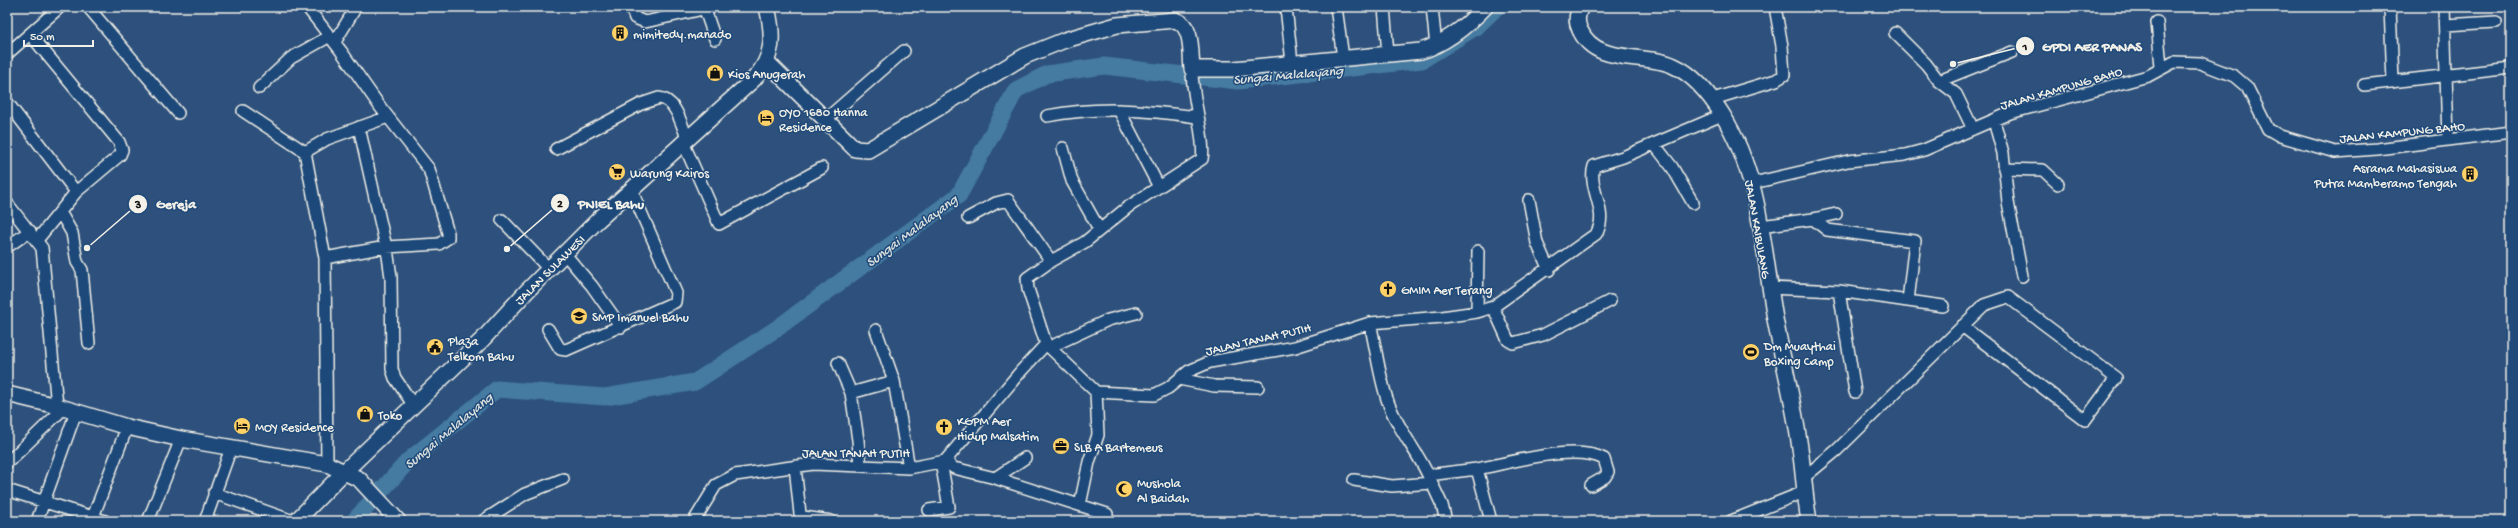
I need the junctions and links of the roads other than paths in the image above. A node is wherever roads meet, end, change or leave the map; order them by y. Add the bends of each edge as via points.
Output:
1 (60, 7) edge
2 (88, 7) edge
3 (307, 7) edge
4 (356, 7) edge
5 (631, 7) edge
6 (768, 7) edge
7 (1286, 7) edge
8 (1336, 7) edge
9 (1384, 7) edge
10 (1432, 7) edge
11 (1484, 7) edge
12 (1581, 7) edge
13 (1775, 7) edge
14 (2390, 7) edge
15 (2444, 7) edge
16 (707, 8) edge
17 (2157, 22) dead end
18 (2496, 22) dead end
19 (2445, 25) junction
20 (1895, 33) dead end
21 (30, 34) junction
22 (332, 39) junction
23 (716, 39) dead end
24 (1436, 46) junction
25 (904, 51) dead end
26 (2012, 52) dead end
27 (7, 54) edge
28 (1388, 54) junction
29 (1343, 58) junction
30 (767, 62) junction
31 (1292, 63) junction
32 (2160, 67) junction
33 (2511, 68) edge
34 (1192, 70) junction
35 (2446, 77) junction
36 (1939, 81) junction
37 (2393, 82) junction
38 (2364, 85) dead end
39 (259, 88) dead end
40 (1712, 99) junction
41 (7, 102) edge
42 (1119, 110) junction
43 (243, 111) dead end
44 (178, 113) dead end
45 (1722, 115) junction
46 (1048, 116) dead end
47 (388, 117) junction
48 (1197, 117) junction
49 (826, 119) junction
50 (1994, 121) junction
51 (359, 127) junction
52 (1973, 128) junction
53 (2511, 132) edge
54 (685, 140) junction
55 (2448, 140) junction
56 (1654, 144) junction
57 (1063, 148) dead end
58 (556, 149) dead end
59 (305, 152) junction
60 (822, 168) dead end
61 (2004, 169) junction
62 (1753, 183) junction
63 (2058, 184) dead end
64 (1160, 187) junction
65 (631, 189) junction
66 (76, 192) junction
67 (1529, 200) dead end
68 (7, 203) edge
69 (1693, 203) dead end
70 (60, 212) junction
71 (1836, 214) dead end
72 (968, 218) dead end
73 (1813, 219) junction
74 (502, 220) dead end
75 (1760, 226) junction
76 (1099, 229) junction
77 (34, 235) junction
78 (7, 247) edge
79 (386, 247) junction
80 (1478, 251) dead end
81 (564, 253) junction
82 (325, 258) junction
83 (1051, 261) junction
84 (549, 269) junction
85 (1549, 270) junction
86 (2022, 276) dead end
87 (1770, 288) junction
88 (1839, 291) junction
89 (1610, 301) dead end
90 (1908, 301) junction
91 (1943, 306) dead end
92 (1493, 307) junction
93 (1478, 312) junction
94 (1136, 313) dead end
95 (1370, 323) junction
96 (1962, 326) junction
97 (621, 327) junction
98 (548, 329) dead end
99 (876, 330) dead end
100 (89, 343) dead end
101 (1048, 346) junction
102 (838, 363) dead end
103 (1179, 379) junction
104 (894, 381) junction
105 (1258, 387) dead end
106 (1096, 392) junction
107 (1855, 392) dead end
108 (851, 393) junction
109 (7, 394) edge
110 (414, 406) junction
111 (66, 409) junction
112 (127, 427) junction
113 (181, 439) junction
114 (230, 448) junction
115 (1025, 458) dead end
116 (7, 462) edge
117 (943, 462) junction
118 (327, 464) junction
119 (795, 466) junction
120 (860, 466) junction
121 (909, 468) junction
122 (345, 470) junction
123 (1477, 470) junction
124 (564, 478) dead end
125 (995, 478) junction
126 (1430, 479) junction
127 (1354, 480) dead end
128 (1591, 484) dead end
129 (1803, 485) junction
130 (7, 490) edge
131 (214, 493) junction
132 (44, 503) junction
133 (1442, 505) junction
134 (1080, 506) junction
135 (929, 510) dead end
136 (1107, 514) dead end
137 (93, 517) junction
138 (394, 517) edge
139 (38, 521) edge
140 (105, 521) edge
141 (148, 521) edge
142 (205, 521) edge
143 (294, 521) edge
144 (483, 521) edge
145 (694, 521) edge
146 (830, 521) edge
147 (1440, 521) edge
148 (1446, 521) edge
149 (1491, 521) edge
150 (1731, 521) edge
151 (1809, 521) edge

1 - 21 street
2 - 44 street
3 - 22 street
4 - 22 street
5 - 16 street via 635,18 645,22
6 - 30 street, JALAN SULAWESI via 772,30
7 - 31 street
8 - 29 street
9 - 28 street
10 - 24 street
11 - 24 street via 1458,32
12 - 40 street, JALAN KAIBULANG via 1576,20 1589,45 1612,54 1674,66 1691,77
13 - 40 street via 1783,52 1784,75 1776,80
14 - 37 street
15 - 19 street
16 - 23 street
17 - 32 street
18 - 19 street
19 - 35 street
20 - 36 street
21 - 27 street
21 - 66 street via 119,142 122,150 120,155
22 - 39 street via 291,58
22 - 47 street
24 - 28 street via 1421,51
25 - 49 street
26 - 36 street
28 - 29 street
29 - 31 street
30 - 49 street
30 - 54 street, JALAN SULAWESI via 754,79
31 - 34 street
32 - 50 street, JALAN KAMPUNG BAHO via 2148,76 2010,113
32 - 55 street, JALAN KAMPUNG BAHO via 2174,62 2200,63 2234,76 2247,87 2268,130 2322,149 2335,152 2364,150
33 - 35 street
34 - 48 street via 1192,90
34 - 49 street via 1189,36 1182,23 1175,20 1117,25 1065,40 1025,56 868,150 855,148
35 - 37 street
35 - 55 street
36 - 52 street via 1959,98
37 - 38 street
40 - 45 street, JALAN KAIBULANG
41 - 66 street
42 - 46 street
42 - 48 street
42 - 64 street
43 - 59 street
45 - 56 street
45 - 62 street, JALAN KAIBULANG
47 - 51 street
47 - 79 street via 429,169 448,238 439,244
48 - 64 street via 1203,143 1202,159
50 - 52 street, JALAN KAMPUNG BAHO
50 - 61 street
51 - 59 street via 327,138
51 - 79 street
52 - 62 street, JALAN KAMPUNG BAHO via 1924,150 1904,155 1848,162
53 - 55 street, JALAN KAMPUNG BAHO
54 - 58 street via 677,114 670,103 659,98 641,104
54 - 60 street via 719,224
54 - 65 street, JALAN SULAWESI
56 - 69 street via 1676,172
56 - 85 street, JALAN TANAH PUTIH via 1594,166 1592,174 1601,211 1600,228 1586,243
57 - 76 street via 1072,182
59 - 82 street
61 - 63 street via 2043,170
61 - 86 street
62 - 75 street, JALAN KAIBULANG
64 - 76 street
65 - 81 street, JALAN SULAWESI
65 - 97 street via 677,298 675,302
66 - 70 street
67 - 85 street via 1536,244
68 - 77 street
70 - 77 street
70 - 100 street via 72,233 77,262 82,270
71 - 73 street
72 - 83 street via 996,203 1008,200
73 - 75 street
73 - 90 street via 1827,230 1915,241
74 - 84 street
75 - 87 street, JALAN KAIBULANG
76 - 83 street via 1085,242
77 - 78 street
77 - 111 street via 42,248
79 - 82 street
79 - 110 street via 391,277 391,361 395,378
80 - 93 street
81 - 84 street, JALAN SULAWESI
81 - 97 street via 592,286
82 - 118 street
83 - 101 street via 1027,278 1026,282
84 - 110 street, JALAN SULAWESI via 483,339
85 - 92 street, JALAN TANAH PUTIH
87 - 88 street
87 - 129 street, JALAN KAIBULANG via 1798,435
88 - 90 street
88 - 107 street
89 - 92 street via 1543,335 1512,343 1508,340
90 - 91 street
92 - 93 street, JALAN TANAH PUTIH
93 - 95 street, JALAN TANAH PUTIH
94 - 101 street via 1108,320
95 - 103 street, JALAN TANAH PUTIH via 1295,347 1210,362 1193,369
95 - 126 street via 1387,399 1406,440 1421,459
96 - 96 street via 1984,305 2008,297 2116,378 2085,420
96 - 129 street
97 - 98 street via 566,350 560,349
99 - 104 street
101 - 106 street
101 - 117 street via 1021,371
102 - 108 street
103 - 105 street via 1214,386
103 - 106 street, JALAN TANAH PUTIH via 1154,395
104 - 108 street
104 - 121 street
106 - 134 street via 1098,435 1089,462
108 - 120 street
109 - 111 street
110 - 122 street, JALAN SULAWESI
111 - 112 street
111 - 116 street
111 - 132 street
112 - 113 street
112 - 137 street
113 - 114 street
113 - 141 street
114 - 118 street
114 - 131 street
115 - 125 street
117 - 121 street, JALAN TANAH PUTIH
117 - 125 street via 954,468
117 - 135 street via 949,507
118 - 122 street
119 - 120 street, JALAN TANAH PUTIH
119 - 145 street, JALAN TANAH PUTIH via 735,476 716,485
119 - 146 street via 800,514 803,517
120 - 121 street, JALAN TANAH PUTIH
122 - 138 street via 370,490
122 - 143 street, JALAN SULAWESI
123 - 126 street
123 - 128 street via 1573,451 1604,459 1608,472 1605,477
123 - 149 street
124 - 144 street via 526,494
125 - 134 street
126 - 127 street via 1392,486
126 - 133 street
129 - 150 street
129 - 151 street, JALAN KAIBULANG
130 - 132 street
131 - 142 street
131 - 143 street
132 - 137 street
132 - 139 street
133 - 147 street
133 - 148 street
134 - 136 street
137 - 140 street

